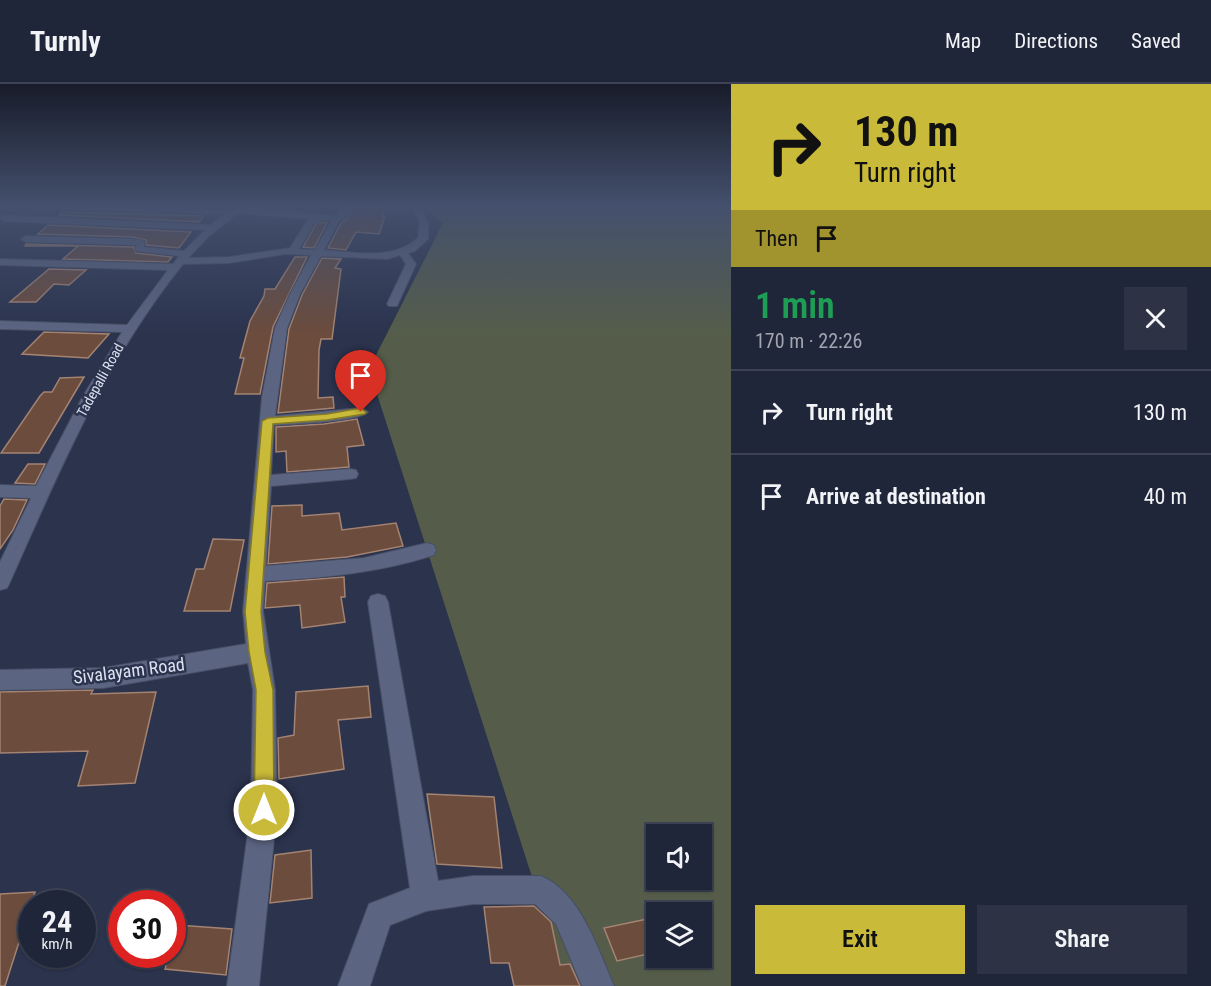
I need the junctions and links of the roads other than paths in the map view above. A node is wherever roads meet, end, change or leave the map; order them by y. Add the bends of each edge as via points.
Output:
1 (139, 249) edge
2 (192, 249) edge
3 (320, 249) edge
4 (412, 249) edge
5 (292, 251) joint
6 (318, 252) junction
7 (403, 253) junction
8 (180, 260) junction
9 (0, 262) edge
10 (393, 304) dead end
11 (0, 325) edge
12 (128, 329) junction
13 (361, 412) dead end
14 (268, 421) junction
15 (350, 474) dead end
16 (263, 481) junction
17 (0, 491) edge
18 (42, 492) junction
19 (427, 550) dead end
20 (256, 574) junction
21 (0, 582) edge
22 (378, 602) dead end
23 (257, 652) junction
24 (0, 680) edge
25 (426, 897) junction
26 (243, 986) edge
27 (354, 986) edge
28 (598, 986) edge

1 - 8 street
2 - 8 street, Tadepalli Road
3 - 6 street
4 - 7 street
5 - 6 street
5 - 8 street via 228,260
6 - 7 street via 375,257
6 - 14 street via 281,328
7 - 10 street via 411,264
8 - 9 street via 93,265
8 - 12 street, Tadepalli Road
11 - 12 street
12 - 18 street, Tadepalli Road
13 - 14 street
14 - 16 street
15 - 16 street
16 - 20 street
17 - 18 street
18 - 21 street, Tadepalli Road
19 - 20 street via 354,566
20 - 23 street via 253,612
22 - 25 street
23 - 24 street, Sivalayam Road via 104,678
23 - 26 street via 264,690 264,810
25 - 27 street via 379,914
25 - 28 street via 473,890 541,890 566,914

